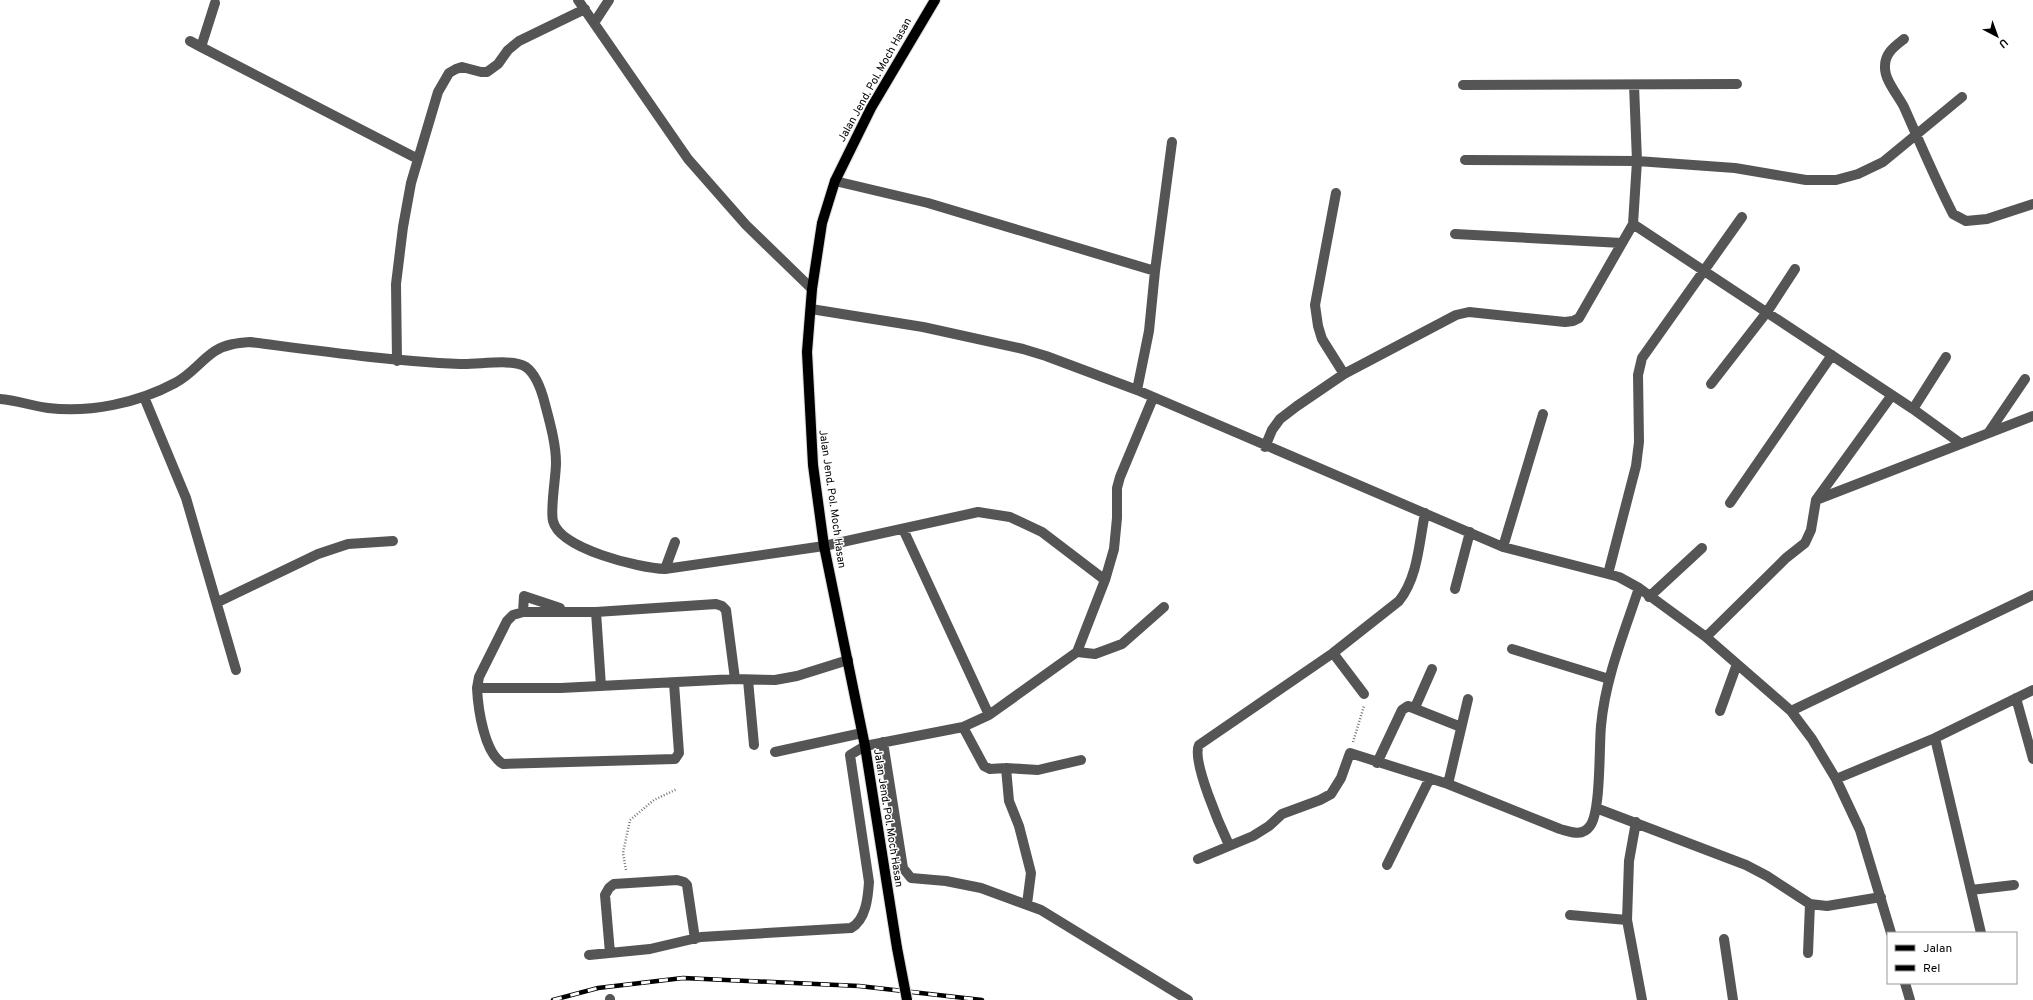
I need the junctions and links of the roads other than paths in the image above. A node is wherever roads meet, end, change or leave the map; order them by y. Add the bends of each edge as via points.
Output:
1 (578, 0) edge
2 (609, 0) edge
3 (935, 0) edge
4 (215, 3) dead end
5 (585, 9) junction
6 (594, 23) junction
7 (1904, 39) dead end
8 (190, 42) dead end
9 (201, 47) junction
10 (1737, 84) dead end
11 (1463, 85) dead end
12 (1634, 85) junction
13 (1962, 97) dead end
14 (1916, 135) junction
15 (1172, 142) dead end
16 (418, 160) junction
17 (1465, 160) dead end
18 (1637, 161) junction
19 (835, 181) junction
20 (1336, 194) dead end
21 (2033, 204) edge
22 (1742, 217) dead end
23 (1633, 224) junction
24 (1455, 234) dead end
25 (1622, 243) junction
26 (1795, 269) dead end
27 (1703, 270) junction
28 (1155, 271) junction
29 (812, 289) junction
30 (811, 309) junction
31 (1767, 312) junction
32 (1832, 355) junction
33 (1946, 357) dead end
34 (397, 361) junction
35 (1344, 374) junction
36 (2025, 379) dead end
37 (1711, 384) dead end
38 (1136, 390) junction
39 (1892, 395) junction
40 (144, 397) junction
41 (1153, 398) junction
42 (0, 399) edge
43 (1913, 409) junction
44 (1543, 414) dead end
45 (2033, 416) edge
46 (1989, 432) junction
47 (1960, 443) junction
48 (1265, 447) junction
49 (1816, 500) junction
50 (1730, 503) dead end
51 (1424, 513) junction
52 (903, 530) junction
53 (1470, 532) junction
54 (393, 541) dead end
55 (675, 542) dead end
56 (824, 546) junction
57 (1503, 547) junction
58 (1702, 548) dead end
59 (665, 569) junction
60 (1608, 574) junction
61 (1105, 580) junction
62 (1639, 588) junction
63 (1455, 589) dead end
64 (2033, 595) edge
65 (1649, 597) junction
66 (218, 602) junction
67 (1164, 607) dead end
68 (567, 610) junction
69 (523, 612) junction
70 (596, 612) junction
71 (1706, 637) junction
72 (1512, 649) dead end
73 (1077, 652) junction
74 (1333, 653) junction
75 (848, 660) junction
76 (1737, 664) junction
77 (1432, 669) dead end
78 (236, 670) dead end
79 (735, 679) junction
80 (1609, 679) junction
81 (748, 680) junction
82 (674, 683) junction
83 (601, 686) junction
84 (477, 688) junction
85 (2033, 690) edge
86 (1364, 694) road end
87 (2016, 698) junction
88 (1468, 699) dead end
89 (1413, 708) junction
90 (1720, 711) dead end
91 (1791, 711) junction
92 (989, 715) junction
93 (963, 727) junction
94 (1462, 727) junction
95 (862, 733) junction
96 (1935, 738) junction
97 (883, 742) junction
98 (754, 745) dead end
99 (865, 746) junction
100 (775, 752) dead end
101 (2033, 759) edge
102 (1081, 760) dead end
103 (1377, 763) junction
104 (1006, 768) junction
105 (1430, 778) junction
106 (1836, 779) junction
107 (1448, 784) junction
108 (1596, 808) junction
109 (1636, 822) junction
110 (1229, 845) junction
111 (1198, 859) dead end
112 (1387, 865) dead end
113 (2014, 885) dead end
114 (1971, 890) junction
115 (1881, 897) junction
116 (1026, 904) junction
117 (1810, 904) junction
118 (1570, 915) dead end
119 (1627, 920) junction
120 (1891, 932) edge
121 (1981, 932) edge
122 (695, 939) junction
123 (1724, 939) dead end
124 (1808, 953) dead end
125 (610, 954) junction
126 (589, 955) dead end
127 (1905, 984) edge
128 (907, 1000) edge
129 (1188, 1000) edge
130 (1642, 1000) edge
131 (1733, 1000) edge
132 (1910, 1000) edge

1 - 5 street
2 - 6 street
3 - 19 main road, Jalan Jend. Pol. Moch Hasan via 871,108
4 - 9 street
5 - 6 street
5 - 16 street via 519,40 498,64 487,72 462,67 449,73 438,92
6 - 29 street via 688,159 746,226
7 - 14 street via 1892,48 1887,57 1886,75
8 - 9 street
9 - 16 street
10 - 12 street
11 - 12 street
12 - 18 street
13 - 14 street
14 - 18 street via 1883,162 1858,174 1836,180 1806,180 1747,170
14 - 21 street via 1953,214 1966,221 1987,219
15 - 28 street
16 - 34 street via 403,227 396,284
17 - 18 street
18 - 23 street
19 - 28 street via 928,203
19 - 29 main road, Jalan Jend. Pol. Moch Hasan via 822,224
20 - 35 street via 1315,305 1322,339
22 - 27 street
23 - 25 street
23 - 27 street
24 - 25 street
25 - 35 street via 1580,316 1573,321 1463,313
26 - 31 street
27 - 31 street
27 - 60 street via 1639,366 1639,442 1636,466
28 - 38 street via 1149,331
29 - 30 main road, Jalan Jend. Pol. Moch Hasan
30 - 38 street via 923,327 1023,349
30 - 56 main road, Jalan Jend. Pol. Moch Hasan via 807,352 809,411
31 - 32 street
31 - 37 street
32 - 39 street
32 - 50 street
33 - 43 street
34 - 40 street via 250,342 237,343 214,351 187,376
34 - 59 street via 463,365 515,363 526,368 538,382 550,424 556,462 553,520 557,529 570,541 613,560 652,569
35 - 48 street via 1280,419
36 - 46 street
38 - 41 street
39 - 43 street
39 - 49 street
40 - 42 street via 81,409 48,408
40 - 66 street via 186,498
41 - 48 street
41 - 61 street via 1117,488 1114,549
43 - 47 street
44 - 57 street
45 - 46 street
46 - 47 street
47 - 49 street
48 - 51 street
49 - 71 street via 1811,530 1805,543 1786,558
51 - 53 street
51 - 74 street via 1412,580 1407,591 1399,602
52 - 56 street
52 - 61 street via 978,512 1010,517 1042,532
52 - 92 street
53 - 57 street
53 - 63 street
54 - 66 street via 348,544 318,554
55 - 59 street
56 - 59 street
56 - 75 main road, Jalan Jend. Pol. Moch Hasan
57 - 60 street
58 - 65 street
60 - 62 street
61 - 73 street
62 - 65 street
62 - 80 street
64 - 91 street
65 - 71 street
66 - 78 street
67 - 73 street via 1122,644 1095,654
68 - 69 street
68 - 69 street via 524,596
68 - 70 street
69 - 84 street via 513,615 507,621 479,677
70 - 79 street via 716,604 722,606 726,610
70 - 83 street
71 - 76 street
72 - 80 street
73 - 92 street
74 - 86 street
74 - 110 street via 1199,745 1196,750 1208,792
75 - 81 street via 797,676 774,680
75 - 95 main road, Jalan Jend. Pol. Moch Hasan
76 - 90 street
76 - 91 street
77 - 89 street
79 - 81 street
79 - 82 street
80 - 108 street via 1601,725
81 - 98 street
82 - 83 street
82 - 84 street via 679,753 675,758 503,764 494,753 480,721
83 - 84 street
85 - 87 street
87 - 96 street
87 - 101 street
88 - 94 street
89 - 94 street
89 - 103 street via 1408,706 1402,710
91 - 106 street via 1812,739
92 - 93 street
93 - 97 street
93 - 104 street via 984,766 990,769
94 - 107 street
95 - 99 main road, Jalan Jend. Pol. Moch Hasan
95 - 100 street
96 - 106 street
96 - 114 street
97 - 99 street
97 - 116 street via 903,868 908,876 981,888
99 - 122 street via 850,757 869,882 868,896 860,921 851,928
99 - 128 main road, Jalan Jend. Pol. Moch Hasan, bridge
102 - 104 street via 1038,770
103 - 105 street
103 - 110 street via 1350,753 1341,778 1331,794 1282,814 1253,836
104 - 116 street via 1009,801 1019,826 1030,873
105 - 107 street
105 - 112 street
106 - 115 street via 1860,830
107 - 108 street via 1578,834 1586,831 1591,825
108 - 109 street
109 - 117 street via 1746,865
109 - 119 street via 1629,861
110 - 111 street
113 - 114 street
114 - 121 street
115 - 117 street via 1827,906
115 - 120 street
116 - 129 street via 1041,910
117 - 124 street
118 - 119 street
119 - 130 street
122 - 125 street via 650,949
122 - 125 street via 687,886 684,882 677,880 614,884 605,895
123 - 131 street
125 - 126 street
127 - 132 street

